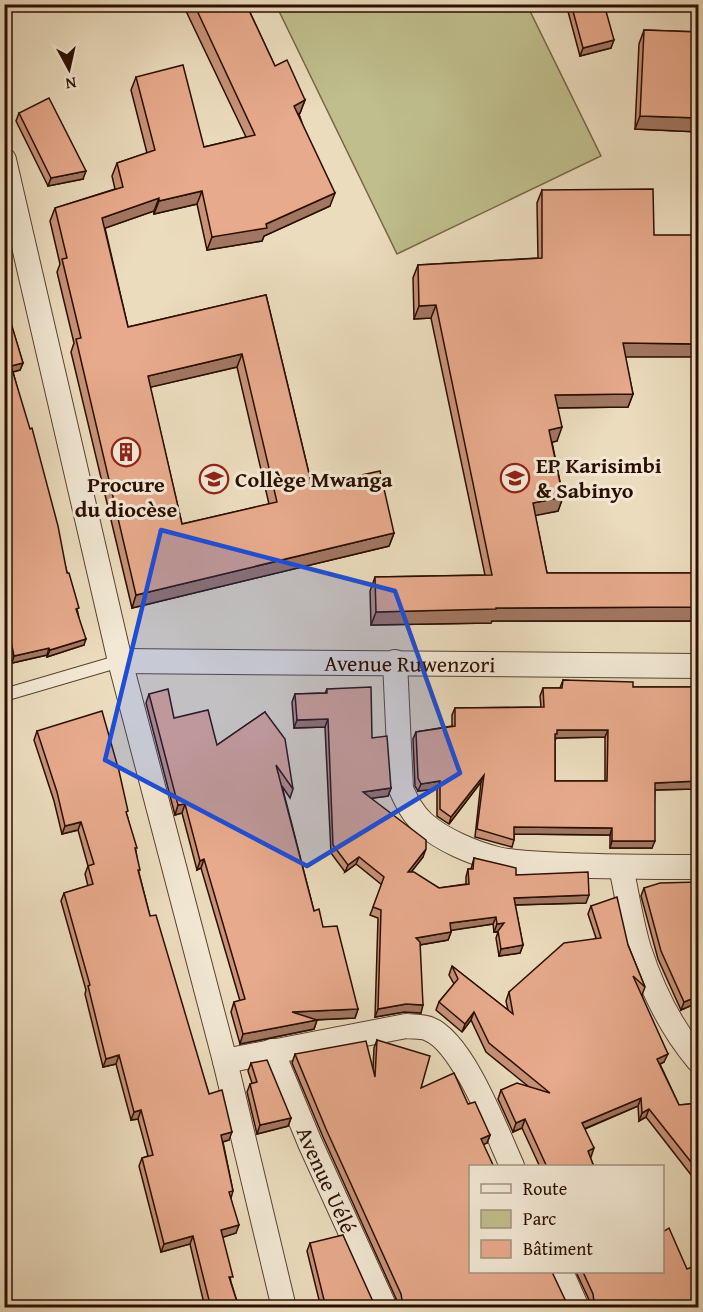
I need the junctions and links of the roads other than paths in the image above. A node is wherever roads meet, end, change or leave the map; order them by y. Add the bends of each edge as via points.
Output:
1 (4, 160) edge
2 (120, 661) junction
3 (395, 662) junction
4 (699, 666) edge
5 (4, 695) edge
6 (621, 867) junction
7 (699, 867) edge
8 (272, 1051) junction
9 (699, 1060) edge
10 (225, 1061) junction
11 (511, 1165) edge
12 (561, 1273) edge
13 (284, 1308) edge
14 (384, 1308) edge
15 (577, 1308) edge

1 - 2 street
2 - 3 street, Avenue Ruwenzori
2 - 5 lane
2 - 10 street
3 - 4 street, Avenue Ruwenzori
3 - 6 street via 400,789 409,808 424,824 449,840 496,859
6 - 7 street
6 - 9 street via 639,950 663,1008
8 - 10 street
8 - 11 street via 406,1026 428,1028 444,1038 474,1083
8 - 14 street, Avenue Uélé
10 - 13 street
12 - 15 street

